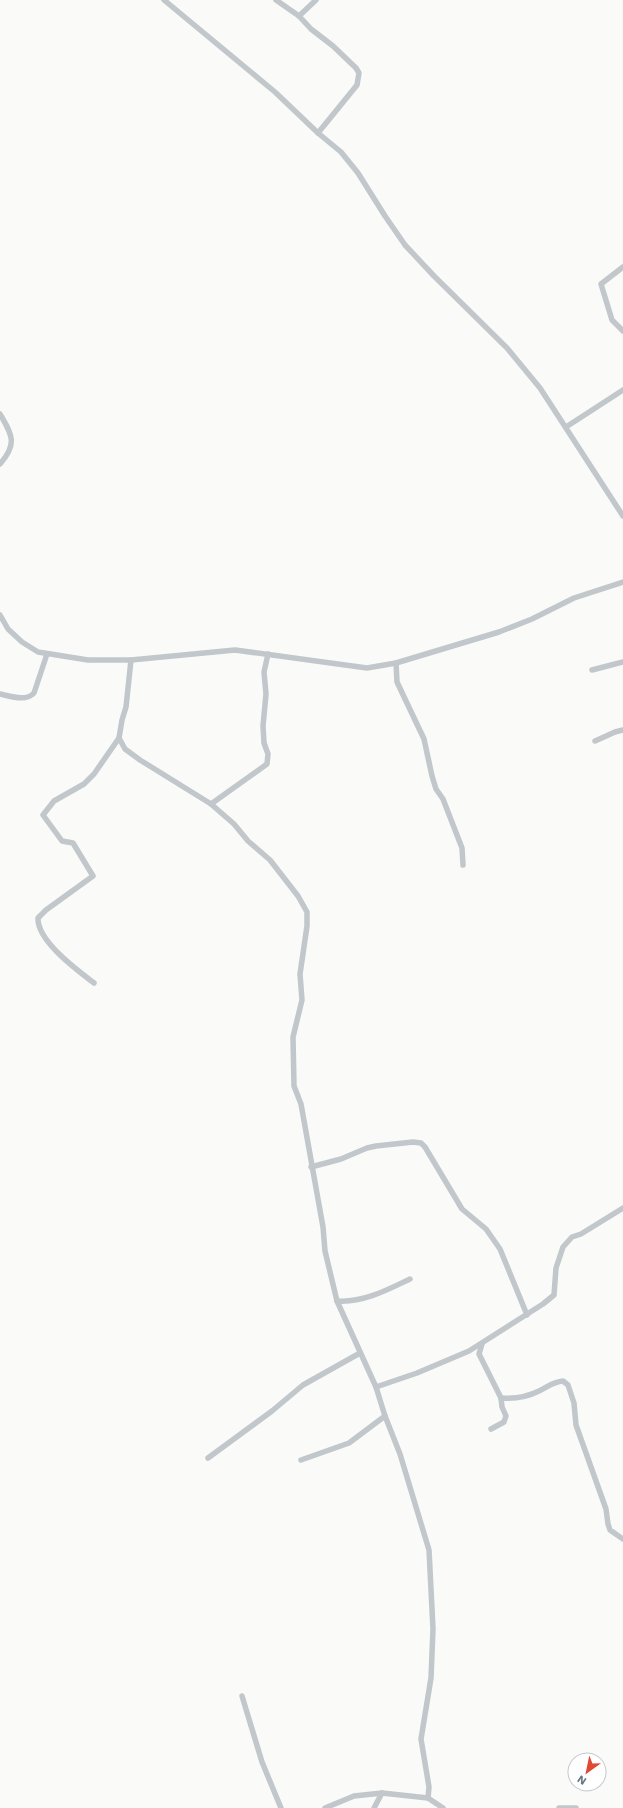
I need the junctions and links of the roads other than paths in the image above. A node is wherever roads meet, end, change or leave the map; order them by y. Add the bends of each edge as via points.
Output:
1 (164, 0) edge
2 (276, 0) edge
3 (316, 0) edge
4 (299, 16) junction
5 (318, 133) junction
6 (623, 267) edge
7 (623, 331) edge
8 (623, 390) edge
9 (0, 414) edge
10 (566, 427) junction
11 (0, 464) edge
12 (623, 516) edge
13 (623, 582) edge
14 (0, 615) edge
15 (47, 654) junction
16 (268, 654) junction
17 (131, 660) junction
18 (623, 662) edge
19 (396, 663) junction
20 (592, 670) dead end
21 (0, 694) edge
22 (623, 730) edge
23 (119, 738) junction
24 (595, 741) dead end
25 (211, 804) junction
26 (463, 865) dead end
27 (94, 983) dead end
28 (311, 1167) junction
29 (623, 1208) edge
30 (410, 1279) dead end
31 (337, 1301) junction
32 (527, 1314) junction
33 (482, 1344) junction
34 (469, 1351) junction
35 (360, 1353) junction
36 (479, 1354) junction
37 (376, 1387) junction
38 (501, 1398) junction
39 (385, 1416) junction
40 (491, 1429) dead end
41 (208, 1458) dead end
42 (301, 1460) dead end
43 (623, 1539) edge
44 (242, 1696) dead end
45 (382, 1793) junction
46 (428, 1798) junction
47 (281, 1808) edge
48 (325, 1808) edge
49 (374, 1808) edge
50 (443, 1808) edge
51 (559, 1808) edge
52 (576, 1808) edge

1 - 5 street via 275,92
2 - 4 street
3 - 4 street
4 - 5 street via 356,68 358,73 357,84
5 - 10 street via 341,152 358,173 405,245 507,348 540,388
6 - 7 street via 601,284 612,320
8 - 10 street
9 - 11 street via 11,434 12,446
10 - 12 street
13 - 19 street via 574,598 499,632
14 - 15 street via 8,629 22,642 38,652
15 - 17 street via 88,660
15 - 21 street via 32,696 26,698
16 - 17 street via 234,650
16 - 19 street via 368,668
16 - 25 street via 264,672 266,694 263,726 264,743 268,754 267,764
17 - 23 street via 126,707
18 - 20 street
19 - 26 street via 397,682 424,739 436,789 444,799 462,848
22 - 24 street
23 - 25 street via 125,749 140,760
23 - 27 street via 94,774 84,784 54,801 42,815 62,841 73,843 93,876 46,910 38,918 38,923 42,932 67,962
25 - 28 street via 270,860 307,912 308,926 300,974 302,1000 293,1037 293,1064 294,1086 301,1104
28 - 31 street via 325,1251
28 - 32 street via 376,1146 421,1143 462,1209 486,1229 500,1249
29 - 32 street via 572,1237 563,1247 556,1268 554,1295
30 - 31 street via 359,1300
31 - 35 street
32 - 33 street
33 - 34 street
33 - 36 street
34 - 36 street
34 - 37 street
35 - 37 street
35 - 41 street via 303,1385
36 - 38 street
37 - 39 street
38 - 40 street via 506,1416 504,1422
38 - 43 street via 526,1396 562,1380 568,1385 574,1403 576,1425 604,1504 610,1530
39 - 42 street via 349,1443
39 - 46 street via 400,1454 429,1550 433,1629 431,1671 421,1739 429,1788
44 - 47 street via 262,1762
45 - 46 street
45 - 48 street via 354,1796
45 - 49 street
46 - 50 street
51 - 52 street

